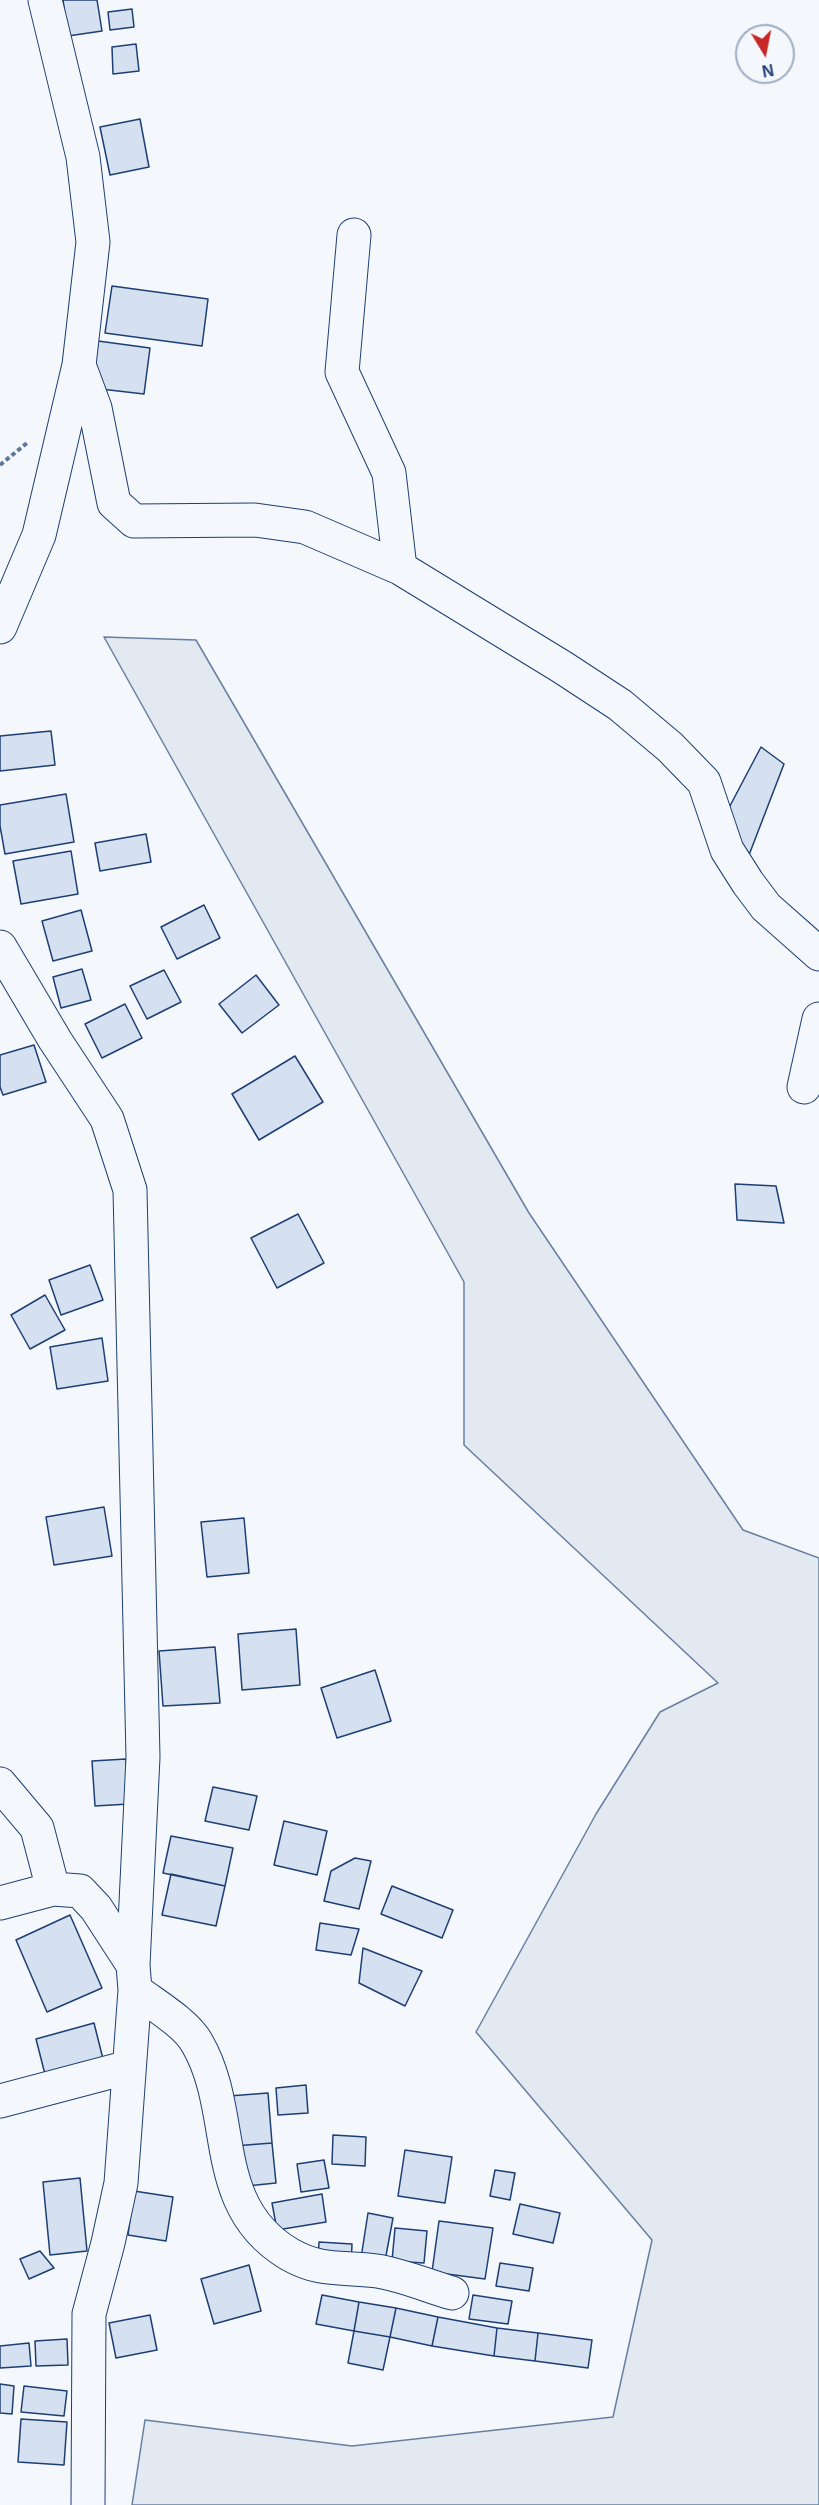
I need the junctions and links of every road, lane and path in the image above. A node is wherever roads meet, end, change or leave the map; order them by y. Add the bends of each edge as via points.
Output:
1 (45, 0) edge
2 (354, 235) dead end
3 (79, 366) junction
4 (400, 568) junction
5 (0, 627) edge
6 (0, 947) edge
7 (819, 954) edge
8 (819, 1019) edge
9 (804, 1087) dead end
10 (0, 1784) edge
11 (53, 1889) junction
12 (0, 1903) edge
13 (134, 1978) junction
14 (129, 2067) junction
15 (0, 2101) edge
16 (452, 2293) dead end
17 (88, 2505) edge

1 - 3 street via 84,158 93,242
2 - 4 street via 342,372 389,473
3 - 4 street via 95,408 114,503 134,521 255,520 305,527
3 - 5 street via 39,535
4 - 7 street via 610,699 670,747 704,782 727,850 748,883 766,907
6 - 13 street via 107,1119 130,1190 143,1757
8 - 9 street
10 - 11 street via 37,1828
11 - 12 street
11 - 13 street via 81,1891 96,1908
13 - 14 street
13 - 16 street via 197,2042 214,2087 232,2183 246,2213 271,2240 287,2253 323,2268 379,2271
14 - 15 street
14 - 17 street via 121,2183 89,2314

